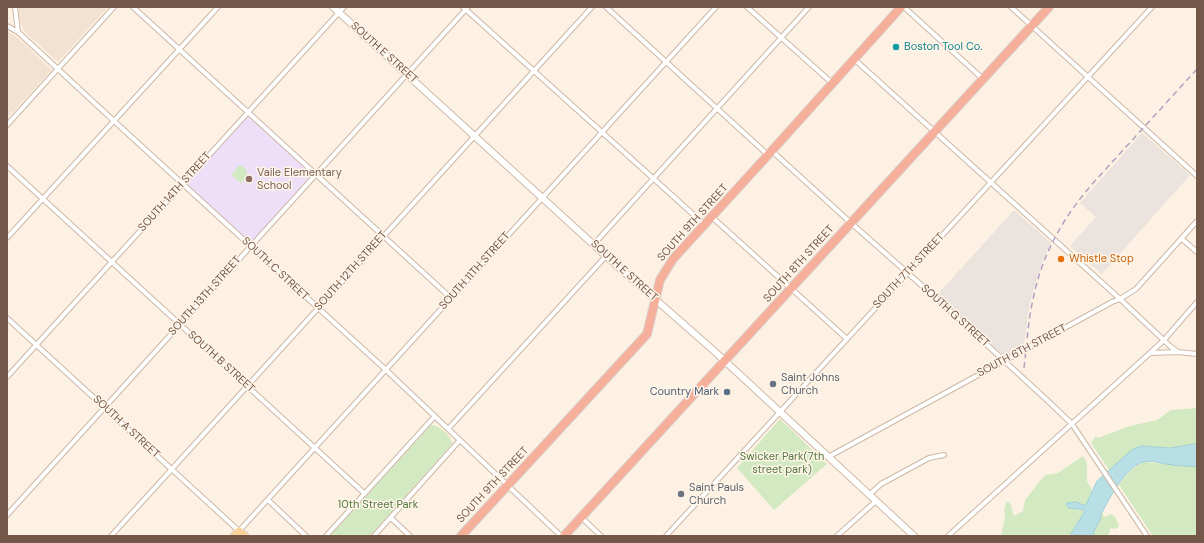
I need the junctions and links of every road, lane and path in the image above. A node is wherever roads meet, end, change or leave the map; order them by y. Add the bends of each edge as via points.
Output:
1 (15, 7) edge
2 (114, 7) edge
3 (134, 7) edge
4 (218, 7) edge
5 (333, 7) edge
6 (344, 7) edge
7 (592, 7) edge
8 (606, 7) edge
9 (716, 7) edge
10 (747, 7) edge
11 (809, 7) edge
12 (1011, 7) edge
13 (1049, 7) edge
14 (1152, 7) edge
15 (466, 8) edge
16 (899, 9) edge
17 (339, 13) junction
18 (7, 26) edge
19 (1032, 26) junction
20 (18, 32) junction
21 (782, 38) junction
22 (179, 50) junction
23 (854, 59) junction
24 (666, 62) junction
25 (58, 69) junction
26 (534, 72) junction
27 (407, 74) junction
28 (1088, 77) junction
29 (983, 79) junction
30 (832, 83) junction
31 (718, 108) junction
32 (248, 112) junction
33 (114, 121) junction
34 (7, 125) edge
35 (602, 132) junction
36 (935, 132) junction
37 (475, 136) junction
38 (770, 153) junction
39 (7, 166) edge
40 (315, 174) junction
41 (1197, 176) edge
42 (654, 179) junction
43 (991, 182) junction
44 (182, 184) junction
45 (542, 198) junction
46 (43, 199) junction
47 (712, 217) junction
48 (1197, 221) edge
49 (851, 223) junction
50 (704, 225) junction
51 (383, 237) junction
52 (7, 238) edge
53 (1182, 239) junction
54 (594, 244) junction
55 (250, 247) junction
56 (1197, 252) edge
57 (606, 256) junction
58 (112, 261) junction
59 (907, 273) junction
60 (791, 289) junction
61 (451, 298) junction
62 (1120, 299) junction
63 (656, 300) junction
64 (1197, 302) edge
65 (318, 308) junction
66 (7, 318) edge
67 (179, 324) junction
68 (847, 338) junction
69 (1164, 340) junction
70 (36, 345) junction
71 (1178, 352) junction
72 (1150, 354) junction
73 (1197, 354) edge
74 (1003, 360) junction
75 (724, 361) junction
76 (386, 370) junction
77 (7, 377) edge
78 (247, 386) junction
79 (104, 406) junction
80 (779, 413) junction
81 (434, 416) junction
82 (1072, 424) junction
83 (448, 429) junction
84 (460, 440) junction
85 (315, 448) junction
86 (944, 455) dead end
87 (828, 456) junction
88 (172, 469) junction
89 (507, 486) junction
90 (364, 493) junction
91 (869, 495) junction
92 (268, 500) junction
93 (876, 502) junction
94 (7, 515) edge
95 (581, 517) junction
96 (390, 518) junction
97 (240, 534) edge
98 (111, 536) edge
99 (306, 536) edge
100 (326, 536) edge
101 (374, 536) edge
102 (410, 536) edge
103 (461, 536) edge
104 (561, 536) edge
105 (564, 536) edge
106 (602, 536) edge
107 (666, 536) edge
108 (838, 536) edge
109 (914, 536) edge
110 (948, 536) edge
111 (1147, 536) edge

1 - 20 street
2 - 25 street
3 - 22 street
4 - 22 street
5 - 17 street, SOUTH E STREET
6 - 17 street, SOUTH 14TH STREET
7 - 26 street, SOUTH 12TH STREET
8 - 24 street, SOUTH G STREET
9 - 24 street, SOUTH 11TH STREET
10 - 21 street
11 - 21 street
12 - 19 street
13 - 19 highway, SOUTH 8TH STREET
14 - 28 street, SOUTH 7TH STREET
15 - 26 street
15 - 27 street, SOUTH 13TH STREET
16 - 23 highway, SOUTH 9TH STREET
16 - 29 street
17 - 27 street, SOUTH E STREET
17 - 32 street, SOUTH 14TH STREET
18 - 20 street, SOUTH C STREET
19 - 28 street
19 - 29 highway, SOUTH 8TH STREET
20 - 25 street, SOUTH C STREET
21 - 30 street
21 - 31 street
22 - 32 street
22 - 33 street
23 - 30 highway, SOUTH 9TH STREET
23 - 36 street
24 - 31 street, SOUTH G STREET
24 - 35 street, SOUTH 11TH STREET
25 - 33 street, SOUTH C STREET
25 - 34 street
26 - 35 street
26 - 37 street, SOUTH 12TH STREET
27 - 37 street, SOUTH E STREET
27 - 40 street, SOUTH 13TH STREET
28 - 41 street
28 - 43 street, SOUTH 7TH STREET
29 - 36 highway, SOUTH 8TH STREET
30 - 38 highway, SOUTH 9TH STREET
31 - 38 street, SOUTH G STREET
31 - 42 street
32 - 40 street
32 - 44 street, SOUTH 14TH STREET
33 - 44 street, SOUTH C STREET
33 - 46 street
35 - 42 street
35 - 45 street, SOUTH 11TH STREET
36 - 43 street
36 - 49 highway, SOUTH 8TH STREET
37 - 45 street, SOUTH E STREET
37 - 51 street, SOUTH 12TH STREET
38 - 47 highway, SOUTH 9TH STREET
38 - 49 street, SOUTH G STREET
39 - 46 street, SOUTH B STREET
40 - 51 street
40 - 55 street, SOUTH 13TH STREET
42 - 50 street
42 - 54 street
43 - 59 street, SOUTH 7TH STREET
43 - 62 street
44 - 55 street, SOUTH C STREET
44 - 58 street, SOUTH 14TH STREET
45 - 54 street, SOUTH E STREET
45 - 61 street, SOUTH 11TH STREET
46 - 52 street
46 - 58 street, SOUTH B STREET
47 - 50 highway, SOUTH 9TH STREET
47 - 60 street
48 - 53 street, SOUTH 6TH STREET
49 - 59 street, SOUTH G STREET
49 - 60 highway, SOUTH 8TH STREET
50 - 63 highway, SOUTH 9TH STREET via 668,266 660,280
51 - 61 street
51 - 65 street, SOUTH 12TH STREET
53 - 56 street
53 - 62 street, SOUTH 6TH STREET via 1136,289
54 - 57 street, SOUTH E STREET
55 - 65 street, SOUTH C STREET
55 - 67 street, SOUTH 13TH STREET
57 - 63 street, SOUTH E STREET
57 - 83 street
58 - 67 street, SOUTH B STREET
58 - 70 street, SOUTH 14TH STREET
59 - 68 street, SOUTH 7TH STREET
59 - 74 street, SOUTH G STREET
60 - 68 street
60 - 75 highway, SOUTH 8TH STREET
61 - 76 street, SOUTH 11TH STREET
62 - 69 street
62 - 74 street, SOUTH 6TH STREET
63 - 75 street, SOUTH E STREET
63 - 89 highway, SOUTH 9TH STREET via 647,334
64 - 69 street
65 - 76 street, SOUTH C STREET
65 - 78 street, SOUTH 12TH STREET
66 - 70 street, SOUTH A STREET
67 - 78 street, SOUTH B STREET
67 - 79 street, SOUTH 13TH STREET
68 - 80 street, SOUTH 7TH STREET
69 - 71 street
69 - 72 street
70 - 77 street, SOUTH 14TH STREET
70 - 79 street, SOUTH A STREET
71 - 72 street
71 - 73 street
72 - 82 street
74 - 82 street, SOUTH G STREET
74 - 87 street, SOUTH 6TH STREET
75 - 80 street, SOUTH E STREET
75 - 95 highway, SOUTH 8TH STREET
76 - 81 street, SOUTH C STREET
76 - 85 street, SOUTH 11TH STREET
78 - 85 street, SOUTH B STREET
78 - 88 street, SOUTH 12TH STREET
79 - 88 street, SOUTH A STREET
79 - 94 street, SOUTH 13TH STREET
80 - 87 street, SOUTH E STREET
80 - 107 street, SOUTH 7TH STREET
81 - 83 street, SOUTH C STREET
81 - 90 street
82 - 110 street
82 - 111 street, SOUTH G STREET
83 - 84 street, SOUTH C STREET
84 - 89 street, SOUTH C STREET
84 - 96 street
85 - 90 street, SOUTH B STREET
85 - 92 street, SOUTH 11TH STREET
86 - 91 street via 929,458 881,484
87 - 91 street, SOUTH E STREET
88 - 97 street, SOUTH A STREET
88 - 98 street, SOUTH 12TH STREET
89 - 103 highway, SOUTH 9TH STREET
89 - 104 street, SOUTH C STREET
90 - 100 street
91 - 93 street, SOUTH E STREET
92 - 97 street, SOUTH 11TH STREET
92 - 99 street
93 - 108 street
93 - 109 street, SOUTH E STREET
95 - 105 highway, SOUTH 8TH STREET
95 - 106 street
96 - 101 street
96 - 102 street

